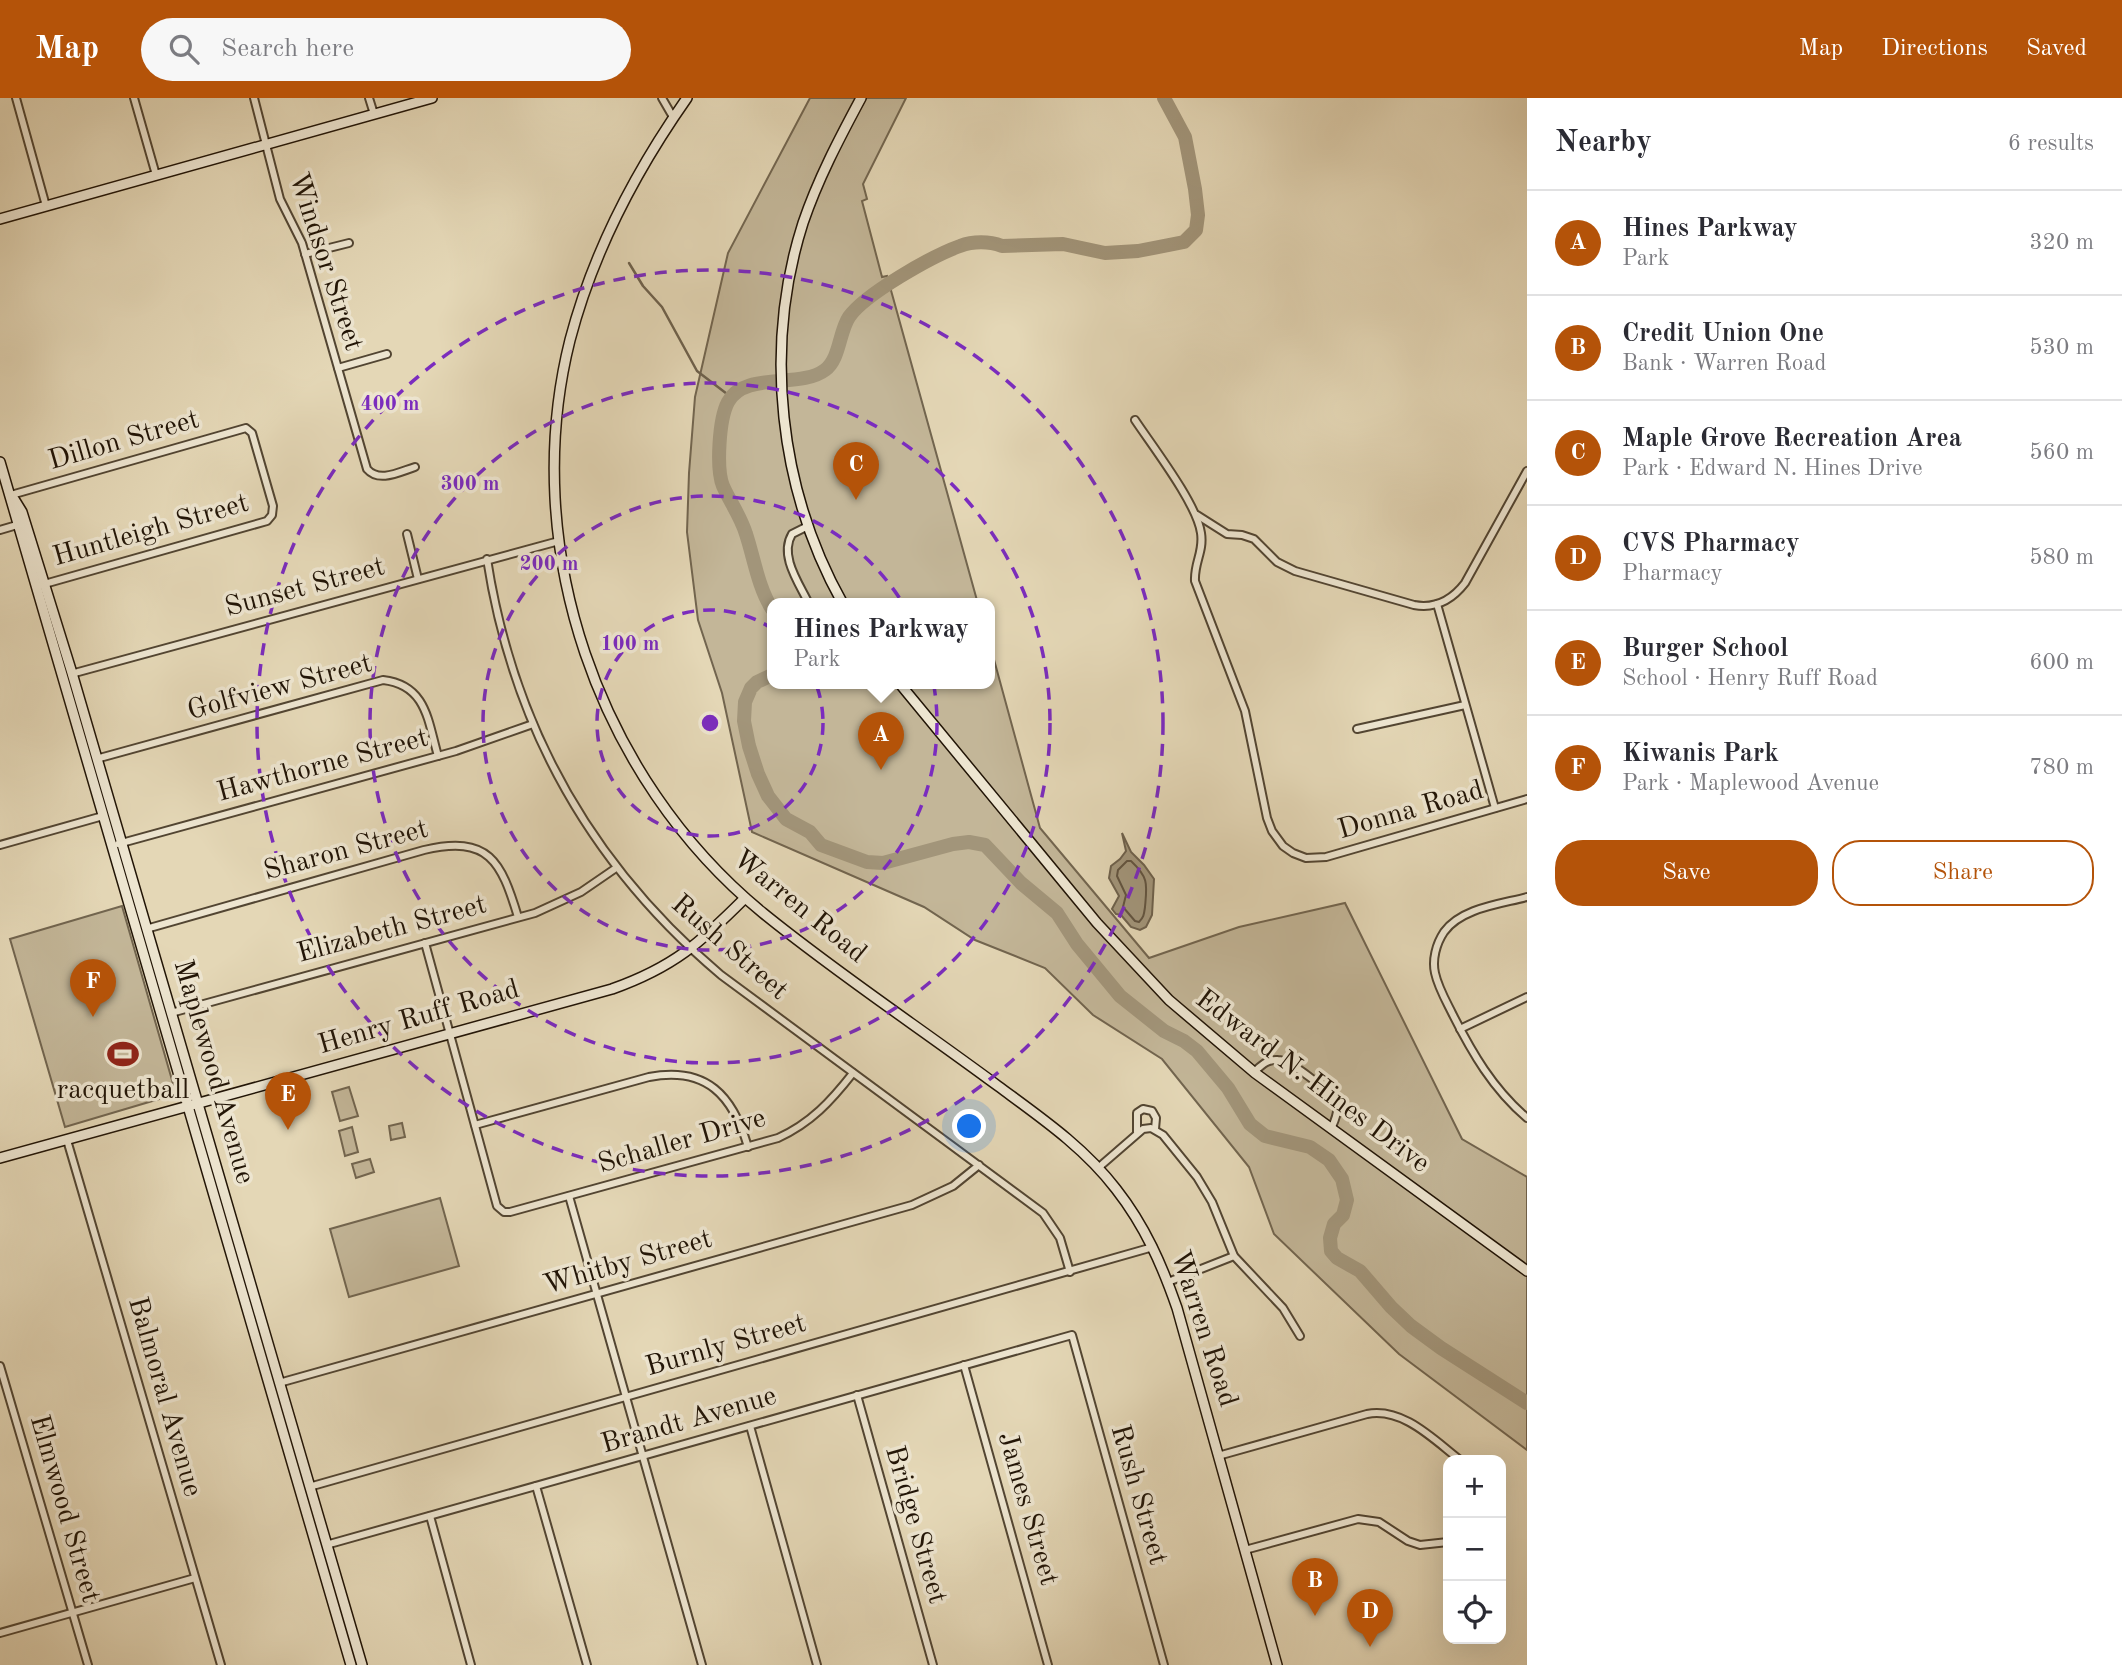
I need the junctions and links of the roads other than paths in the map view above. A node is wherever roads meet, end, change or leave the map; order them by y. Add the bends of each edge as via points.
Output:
1 (16, 98) edge
2 (134, 98) edge
3 (254, 98) edge
4 (369, 98) edge
5 (432, 98) edge
6 (662, 98) edge
7 (687, 98) edge
8 (861, 98) edge
9 (374, 114) junction
10 (673, 117) junction
11 (265, 145) junction
12 (156, 175) junction
13 (46, 206) junction
14 (0, 219) edge
15 (349, 243) dead end
16 (305, 254) junction
17 (387, 354) dead end
18 (338, 368) junction
19 (1135, 420) dead end
20 (0, 462) edge
21 (415, 467) dead end
22 (1527, 471) edge
23 (11, 495) junction
24 (274, 511) joint
25 (1197, 515) junction
26 (17, 525) junction
27 (808, 526) junction
28 (0, 530) edge
29 (407, 534) dead end
30 (559, 541) junction
31 (487, 559) junction
32 (418, 579) junction
33 (41, 585) junction
34 (806, 598) edge
35 (840, 598) edge
36 (1437, 604) junction
37 (67, 675) junction
38 (904, 689) edge
39 (1465, 705) junction
40 (533, 724) junction
41 (1357, 729) dead end
42 (438, 756) junction
43 (97, 758) junction
44 (87, 761) junction
45 (1527, 799) edge
46 (1495, 808) junction
47 (103, 816) junction
48 (117, 844) junction
49 (0, 845) edge
50 (616, 868) junction
51 (1527, 897) edge
52 (745, 898) junction
53 (519, 917) junction
54 (142, 930) junction
55 (425, 943) junction
56 (691, 949) junction
57 (1527, 997) edge
58 (172, 1012) junction
59 (162, 1015) junction
60 (1460, 1029) junction
61 (449, 1032) junction
62 (1254, 1072) junction
63 (853, 1073) junction
64 (199, 1103) junction
65 (188, 1106) junction
66 (1527, 1118) edge
67 (475, 1125) junction
68 (1155, 1129) junction
69 (1331, 1129) junction
70 (1136, 1132) junction
71 (67, 1140) junction
72 (748, 1147) junction
73 (0, 1158) edge
74 (210, 1161) junction
75 (979, 1165) junction
76 (1098, 1168) junction
77 (569, 1196) junction
78 (1153, 1247) junction
79 (1234, 1256) junction
80 (1527, 1271) edge
81 (1070, 1272) junction
82 (1168, 1282) junction
83 (596, 1294) junction
84 (1072, 1335) joint
85 (1300, 1336) dead end
86 (964, 1365) junction
87 (0, 1366) edge
88 (275, 1384) junction
89 (858, 1395) junction
90 (626, 1396) junction
91 (750, 1426) junction
92 (643, 1455) junction
93 (1453, 1455) edge
94 (1218, 1456) junction
95 (536, 1486) junction
96 (305, 1488) junction
97 (430, 1516) junction
98 (1443, 1543) edge
99 (322, 1546) junction
100 (1245, 1550) junction
101 (195, 1578) junction
102 (72, 1613) junction
103 (0, 1633) edge
104 (88, 1665) edge
105 (220, 1665) edge
106 (351, 1665) edge
107 (362, 1665) edge
108 (471, 1665) edge
109 (587, 1665) edge
110 (702, 1665) edge
111 (817, 1665) edge
112 (933, 1665) edge
113 (1048, 1665) edge
114 (1164, 1665) edge
115 (1277, 1665) edge

1 - 13 street
2 - 12 street
3 - 11 street, Windsor Street
4 - 9 street
5 - 9 street
6 - 10 street
7 - 10 street, Warren Road
8 - 27 street via 803,224 788,294 782,395 789,458
9 - 11 street
10 - 30 street, Warren Road via 610,229 569,343 556,445
11 - 12 street
11 - 16 street, Windsor Street via 280,200
12 - 13 street
13 - 14 street
15 - 16 street
16 - 18 street, Windsor Street
17 - 18 street
18 - 21 street, Windsor Street via 370,473 381,477
19 - 25 street
20 - 23 street, Maplewood Avenue
22 - 36 street via 1465,583 1451,598
23 - 24 street, Dillon Street via 248,429
23 - 26 street, Maplewood Avenue
23 - 33 street, Maplewood Avenue via 22,512
24 - 33 street, Huntleigh Street via 263,522
25 - 36 street via 1227,534 1254,539 1277,562 1295,571 1414,605
25 - 46 street, Donna Road via 1202,550 1195,580 1245,711 1269,824 1283,846 1319,859
26 - 28 street
26 - 33 street, Maplewood Avenue
27 - 34 street via 792,534 786,549
27 - 35 street
29 - 32 street
30 - 31 street, Sunset Street
30 - 52 street, Warren Road via 577,631 620,735 670,816
31 - 32 street, Sunset Street
31 - 40 street, Rush Street via 503,641
32 - 37 street, Sunset Street
33 - 37 street, Maplewood Avenue
36 - 39 street
37 - 43 street, Maplewood Avenue
37 - 44 street, Maplewood Avenue
38 - 62 street, Edward N. Hines Drive via 1143,975
39 - 41 street
39 - 46 street
40 - 42 street, Hawthorne Street
40 - 50 street, Rush Street via 567,795
42 - 43 street, Golfview Street via 419,698 402,684 383,680
42 - 48 street, Hawthorne Street
43 - 44 street, Golfview Street
43 - 48 street, Maplewood Avenue
44 - 47 street, Maplewood Avenue
45 - 46 street, Donna Road
47 - 48 street, Maplewood Avenue
47 - 49 street
48 - 54 street, Maplewood Avenue
50 - 53 street, Elizabeth Street via 570,898
50 - 56 street, Rush Street
51 - 60 street via 1461,917 1440,940 1435,974
52 - 56 street, Henry Ruff Road
52 - 76 street, Warren Road via 1053,1127
53 - 54 street, Sharon Street via 497,864 478,850 453,845
53 - 55 street, Elizabeth Street
54 - 58 street, Maplewood Avenue
54 - 59 street, Maplewood Avenue
55 - 58 street, Elizabeth Street
55 - 61 street
56 - 61 street, Henry Ruff Road via 659,970 612,989
56 - 63 street, Rush Street
57 - 60 street
58 - 59 street, Elizabeth Street
58 - 64 street, Maplewood Avenue
59 - 65 street, Maplewood Avenue
60 - 66 street via 1489,1079
61 - 64 street, Henry Ruff Road
61 - 67 street
62 - 69 street, Edward N. Hines Drive
62 - 69 street via 1276,1059 1310,1077 1337,1105
63 - 72 street, Schaller Drive via 830,1103 808,1121 778,1138
63 - 75 street, Rush Street
64 - 65 street, Henry Ruff Road
64 - 74 street, Maplewood Avenue
65 - 71 street, Henry Ruff Road
65 - 74 street, Maplewood Avenue
67 - 72 street via 649,1077 674,1075 701,1080 722,1095 738,1116
67 - 77 street, Schaller Drive via 501,1211
68 - 70 street
68 - 70 street via 1152,1111 1143,1109 1137,1113
68 - 79 street via 1205,1188
69 - 80 street, Edward N. Hines Drive
70 - 76 street
71 - 73 street, Henry Ruff Road
71 - 101 street, Balmoral Avenue
72 - 77 street, Schaller Drive
74 - 88 street, Maplewood Avenue
75 - 81 street, Rush Street via 1048,1219 1060,1238
75 - 83 street, Whitby Street via 954,1186 912,1205
76 - 78 street, Warren Road
77 - 83 street
78 - 81 street, Burnly Street
78 - 82 street, Warren Road
79 - 82 street
79 - 85 street via 1283,1308
81 - 90 street, Burnly Street
82 - 94 street, Warren Road
83 - 88 street, Whitby Street
83 - 90 street
84 - 86 street, Brandt Avenue
84 - 114 street, Rush Street
86 - 89 street, Brandt Avenue
86 - 113 street, James Street
87 - 102 street, Elmwood Street
88 - 96 street, Maplewood Avenue
89 - 91 street, Brandt Avenue
89 - 112 street, Bridge Street
90 - 92 street
90 - 96 street, Burnly Street
91 - 92 street, Brandt Avenue
91 - 111 street
92 - 95 street, Brandt Avenue
92 - 110 street
93 - 94 street via 1407,1421 1381,1412
94 - 100 street, Warren Road
95 - 97 street, Brandt Avenue
95 - 109 street
96 - 99 street, Maplewood Avenue
97 - 99 street, Brandt Avenue
97 - 108 street
98 - 100 street via 1420,1545 1384,1525 1359,1519
99 - 106 street, Maplewood Avenue
99 - 107 street, Maplewood Avenue
100 - 115 street, Warren Road
101 - 102 street
101 - 105 street, Balmoral Avenue
102 - 103 street
102 - 104 street, Elmwood Street

